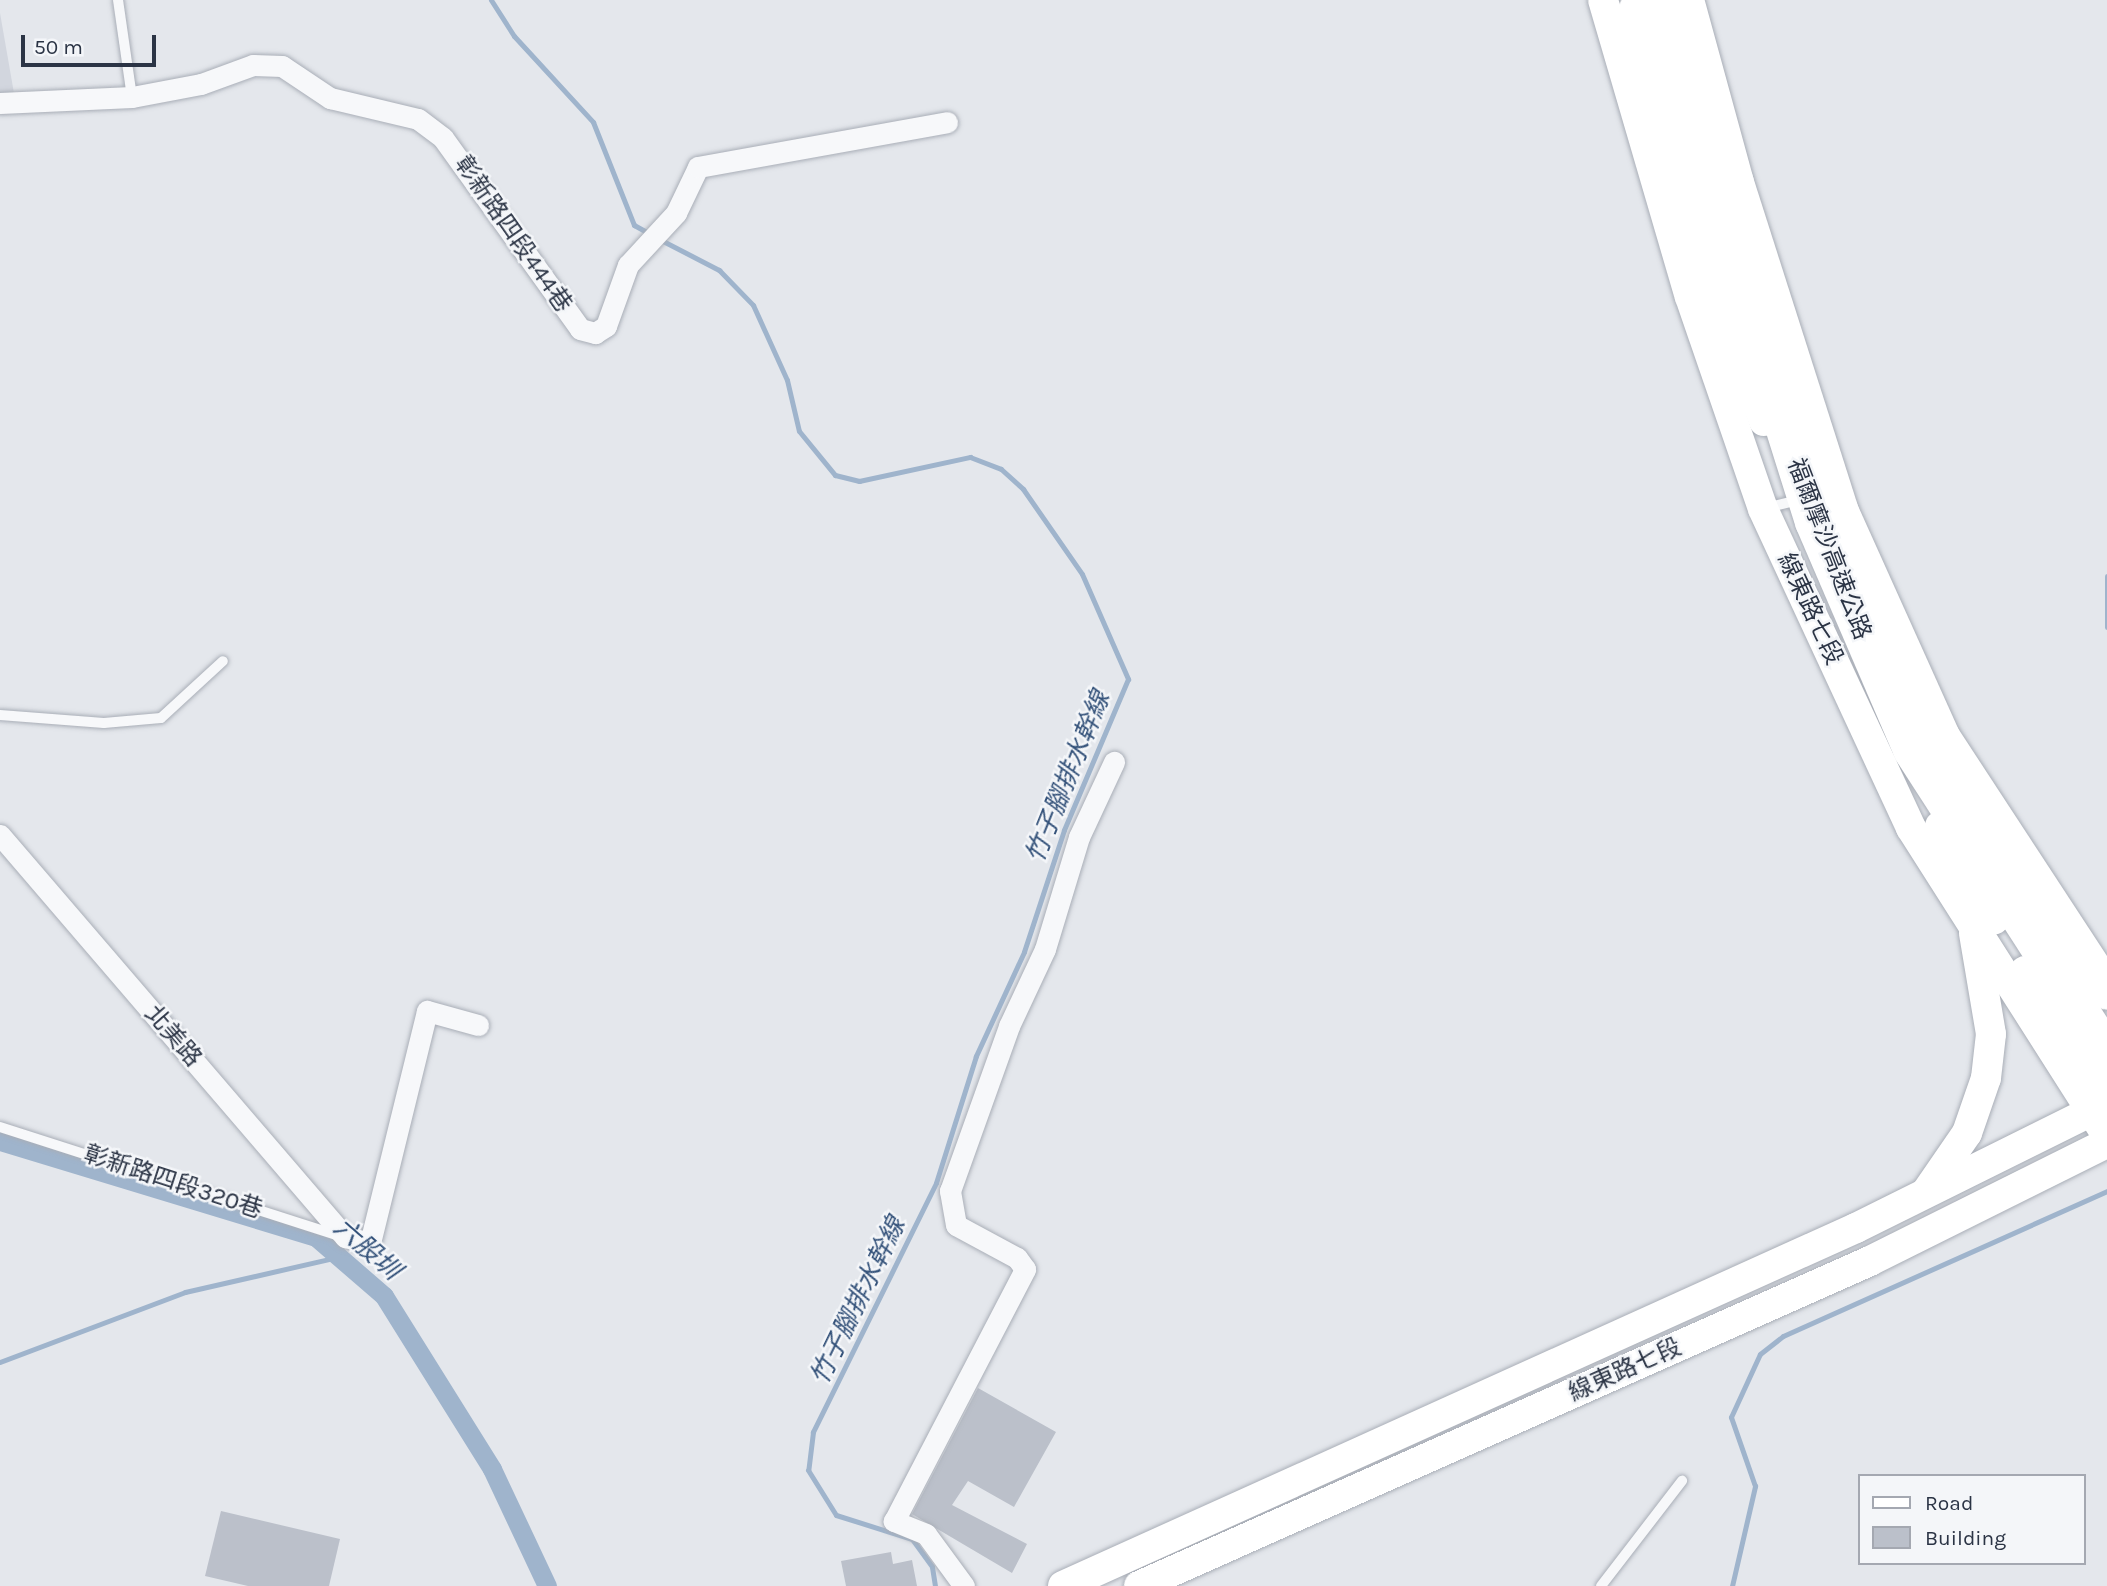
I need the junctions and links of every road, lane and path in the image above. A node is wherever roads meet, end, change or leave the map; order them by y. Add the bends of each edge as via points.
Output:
1 (118, 0) edge
2 (1603, 0) edge
3 (1631, 0) edge
4 (1650, 0) edge
5 (1685, 0) edge
6 (132, 97) junction
7 (0, 103) edge
8 (947, 122) dead end
9 (1795, 501) junction
10 (1763, 509) junction
11 (223, 661) dead end
12 (0, 715) edge
13 (1114, 762) dead end
14 (0, 835) edge
15 (1971, 918) junction
16 (2107, 990) edge
17 (478, 1025) dead end
18 (2107, 1053) edge
19 (2103, 1114) edge
20 (0, 1127) edge
21 (2107, 1143) edge
22 (1925, 1194) junction
23 (1856, 1228) junction
24 (345, 1237) junction
25 (1870, 1261) junction
26 (1682, 1481) dead end
27 (964, 1586) edge
28 (1063, 1586) edge
29 (1139, 1586) edge
30 (1601, 1586) edge

1 - 6 lane
2 - 10 main road, 線東路七段 via 1690,298
3 - 9 main road, 線東路七段 via 1708,269
4 - 18 highway, 福爾摩沙高速公路 via 1814,522 1912,750
5 - 16 highway, 福爾摩沙高速公路 via 1735,183 1840,512 1941,737
6 - 7 street, 彰新路四段444巷
6 - 8 street, 彰新路四段444巷 via 201,84 253,65 282,66 330,98 418,119 458,155 580,329 595,333 606,326 628,265 667,223 698,167
9 - 10 lane
9 - 19 main road, 線東路七段 via 1906,767
10 - 15 main road, 線東路七段 via 1911,828
11 - 12 lane via 161,718 104,723
13 - 27 street via 1079,837 1045,949 1009,1026 950,1191 956,1225 1017,1258 1025,1269 894,1521 926,1534
14 - 24 street, 北美路
15 - 19 main road
15 - 22 main road, 線東路七段 via 1991,1034 1986,1079 1967,1133
17 - 24 street via 427,1011 370,1243
19 - 22 main road, 線東路七段
20 - 24 lane, 彰新路四段320巷
21 - 25 main road, 線東路七段
22 - 23 main road, 線東路七段
23 - 25 main road
23 - 28 main road, 線東路七段
25 - 29 main road, 線東路七段
26 - 30 lane

